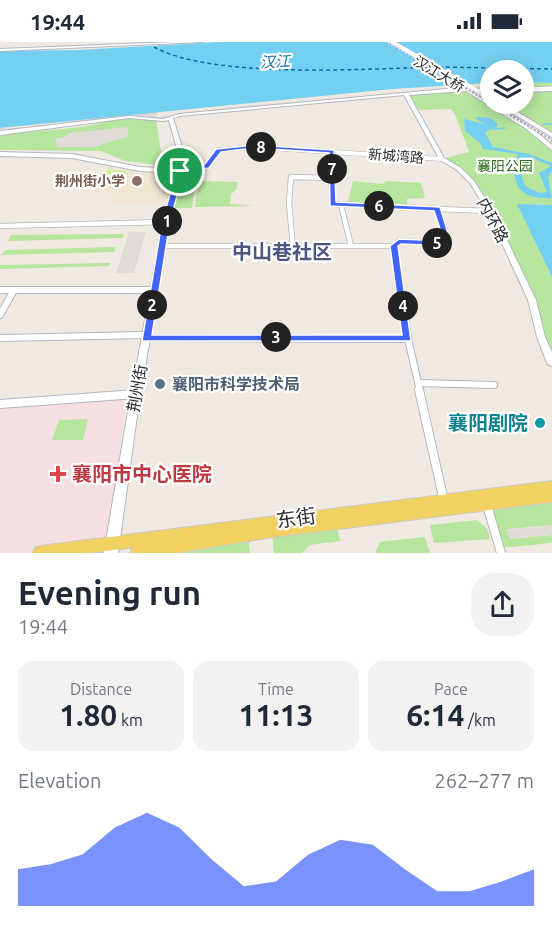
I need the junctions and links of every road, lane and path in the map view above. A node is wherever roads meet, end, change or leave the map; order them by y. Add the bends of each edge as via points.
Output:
1 (191, 42) edge
2 (201, 42) edge
3 (385, 42) edge
4 (392, 42) edge
5 (86, 45) edge
6 (0, 50) edge
7 (552, 89) edge
8 (480, 90) edge
9 (534, 90) edge
10 (480, 92) edge
11 (406, 94) junction
12 (516, 114) edge
13 (171, 118) junction
14 (0, 133) edge
15 (552, 135) edge
16 (552, 148) edge
17 (332, 152) junction
18 (0, 154) edge
19 (442, 159) junction
20 (179, 174) junction
21 (331, 178) junction
22 (341, 205) junction
23 (438, 209) junction
24 (490, 211) junction
25 (166, 222) junction
26 (0, 226) edge
27 (162, 246) junction
28 (351, 246) junction
29 (394, 246) junction
30 (294, 247) junction
31 (0, 290) edge
32 (14, 290) junction
33 (154, 290) junction
34 (0, 315) edge
35 (146, 337) junction
36 (0, 338) edge
37 (408, 339) junction
38 (552, 363) edge
39 (417, 383) junction
40 (494, 385) dead end
41 (136, 394) junction
42 (0, 404) edge
43 (552, 486) edge
44 (552, 496) edge
45 (444, 504) junction
46 (486, 504) junction
47 (112, 549) edge
48 (40, 553) edge
49 (137, 553) edge
50 (501, 553) edge

1 - 5 street
2 - 5 street
3 - 16 street, 汉江大桥, bridge via 527,127
4 - 10 street, 汉江大桥, bridge
5 - 6 street
7 - 9 street
8 - 11 street
11 - 13 street
11 - 19 street, 内环路
12 - 15 street
13 - 14 street via 129,117
13 - 20 street, 荆州街 via 183,160
17 - 19 street, 新城湾路
17 - 20 street, 新城湾路 via 254,147 219,150 211,164
17 - 21 street
18 - 20 street via 72,156
19 - 24 street, 内环路 via 472,182
20 - 25 street, 荆州街
21 - 22 street via 330,203
21 - 30 street via 291,177 289,202
22 - 23 street
22 - 28 street
23 - 24 street
23 - 29 street via 449,244 399,242
24 - 38 street, 内环路 via 532,300
25 - 26 street
25 - 27 street, 荆州街
27 - 30 street
27 - 33 street, 荆州街
28 - 29 street
28 - 30 street
29 - 37 street
31 - 32 street
32 - 33 street
32 - 34 street
33 - 35 street, 荆州街
35 - 36 street
35 - 37 street
35 - 41 street, 荆州街
37 - 39 street
39 - 40 street
39 - 45 street
41 - 42 street
41 - 47 street, 荆州街
43 - 45 main road, 东街
44 - 46 main road, 东街
45 - 46 main road, 东街
45 - 47 main road, 东街
45 - 49 main road, 东街
46 - 50 street
47 - 48 main road, 东街

